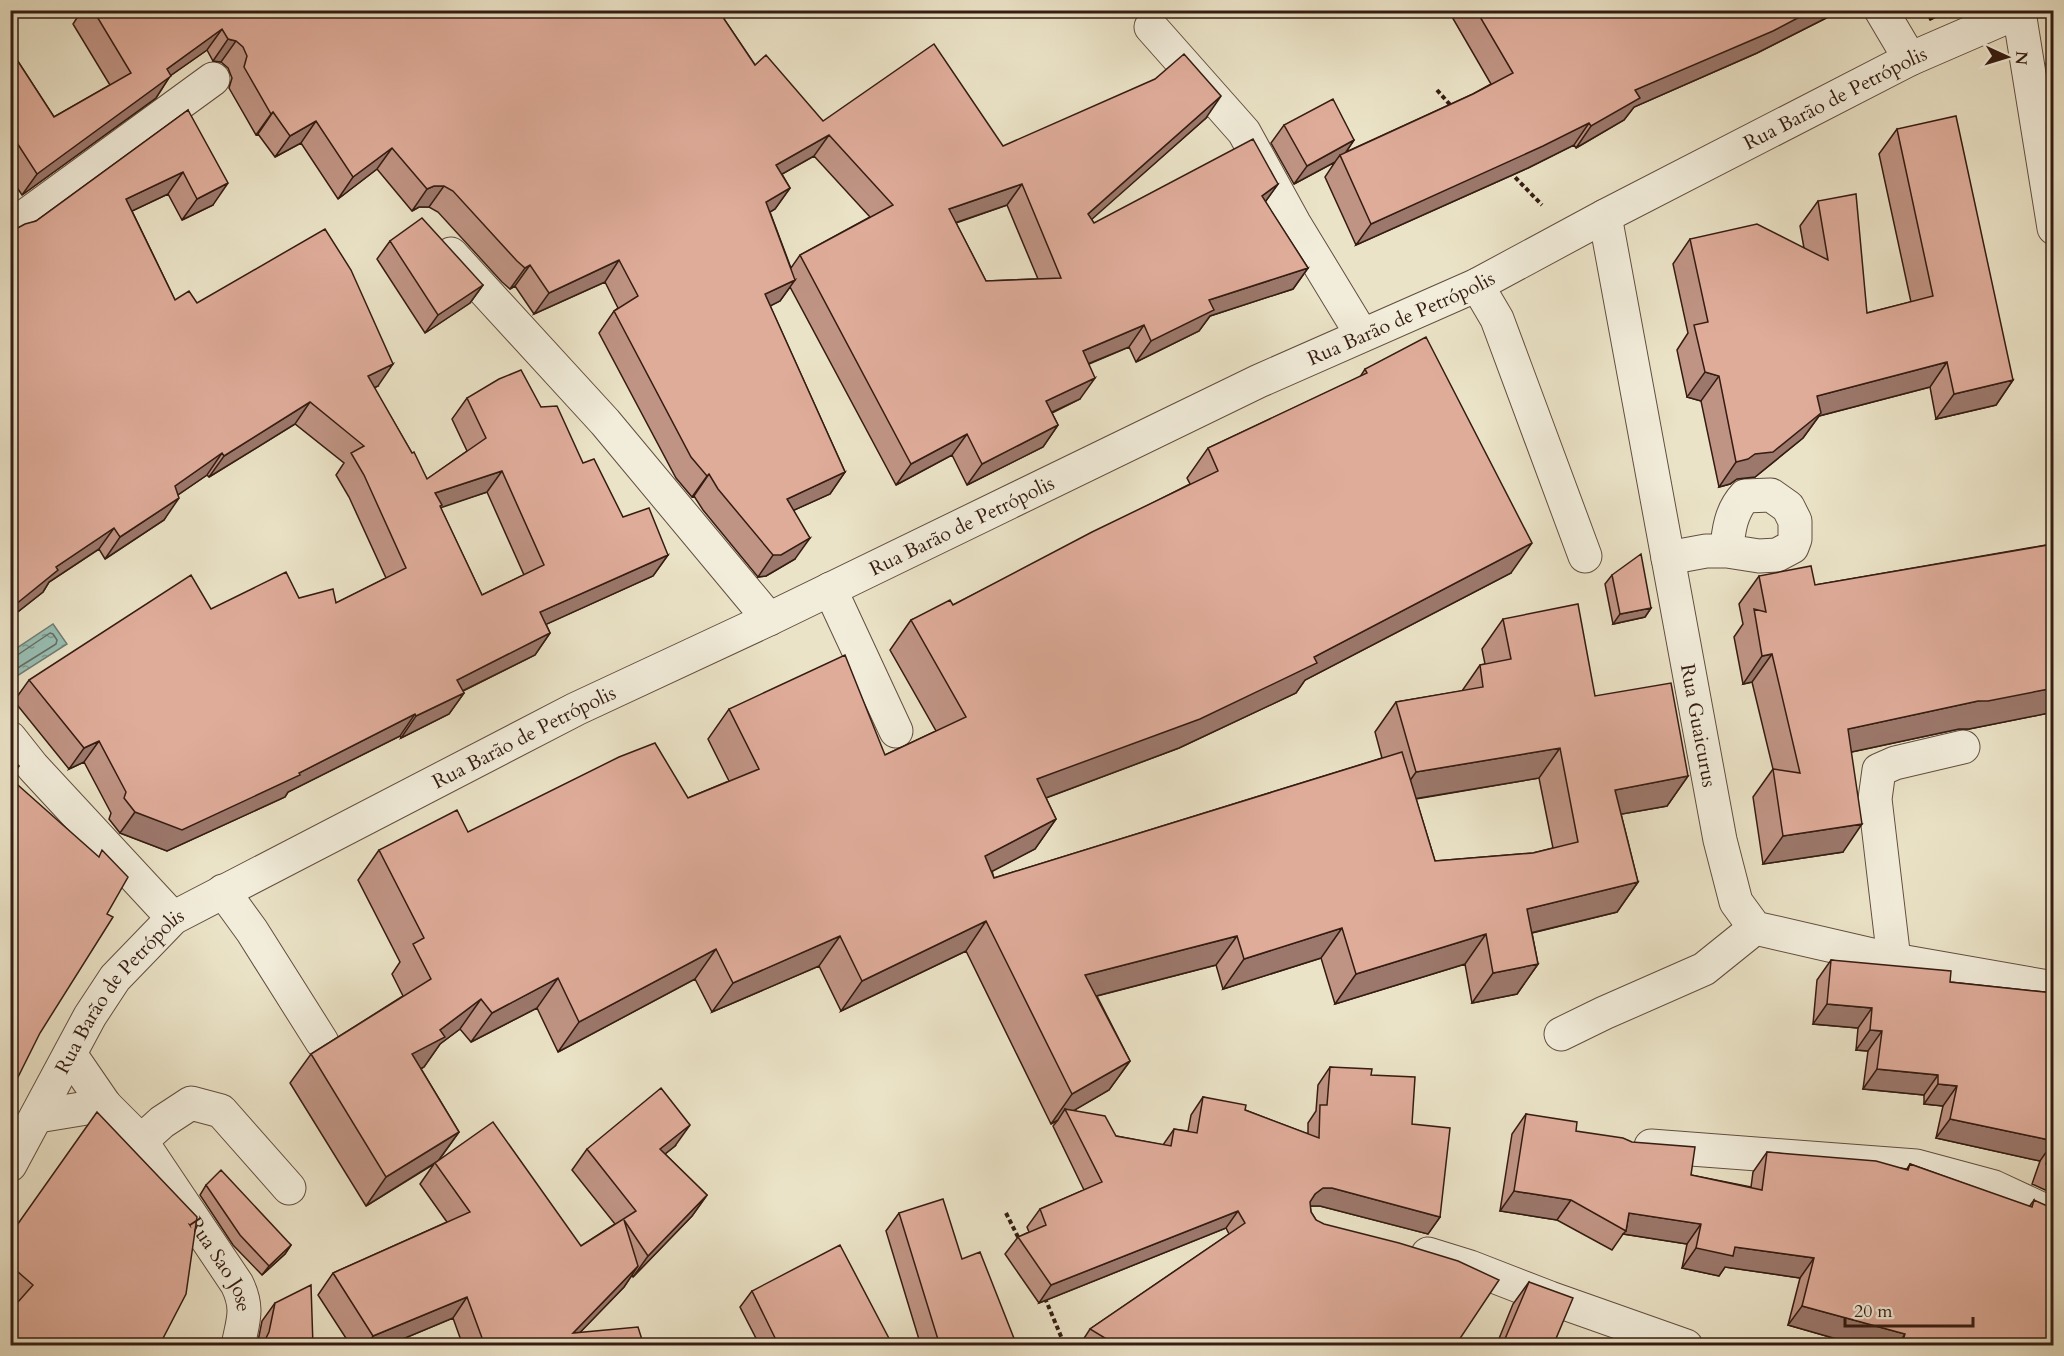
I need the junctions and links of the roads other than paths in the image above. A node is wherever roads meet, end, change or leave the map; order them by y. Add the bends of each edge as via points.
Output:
1 (1881, 10) edge
2 (2021, 11) edge
3 (1151, 27) dead end
4 (1910, 59) junction
5 (213, 79) dead end
6 (1605, 216) junction
7 (10, 227) edge
8 (2054, 228) edge
9 (432, 233) edge
10 (1477, 285) junction
11 (1362, 335) junction
12 (1728, 551) dead end
13 (1585, 556) dead end
14 (1668, 558) junction
15 (830, 589) junction
16 (769, 619) junction
17 (896, 731) dead end
18 (10, 738) edge
19 (1963, 747) dead end
20 (223, 891) junction
21 (172, 918) junction
22 (1755, 928) junction
23 (1894, 960) junction
24 (2054, 988) edge
25 (1561, 1034) dead end
26 (322, 1042) dead end
27 (70, 1054) junction
28 (105, 1105) junction
29 (38, 1116) junction
30 (141, 1141) junction
31 (1620, 1143) edge
32 (10, 1165) edge
33 (289, 1188) dead end
34 (2054, 1215) edge
35 (1403, 1246) edge
36 (238, 1346) edge
37 (1686, 1346) edge

1 - 4 street
2 - 4 street, Rua Barão de Petrópolis
2 - 8 street
3 - 11 street via 1245,132
4 - 6 street, Rua Barão de Petrópolis
5 - 7 street
6 - 10 street, Rua Barão de Petrópolis
6 - 14 street, Rua Guaicurus
9 - 16 street via 605,422
10 - 11 street, Rua Barão de Petrópolis
10 - 13 street via 1497,320
11 - 15 street, Rua Barão de Petrópolis
12 - 14 street
14 - 22 street, Rua Guaicurus via 1720,840 1736,902
15 - 16 street, Rua Barão de Petrópolis
15 - 17 street
16 - 20 street, Rua Barão de Petrópolis via 576,709
18 - 21 street
19 - 23 street via 1879,770 1875,799
20 - 21 street, Rua Barão de Petrópolis
20 - 26 street
21 - 27 street, Rua Barão de Petrópolis via 115,978
22 - 23 street
22 - 25 street via 1704,969
23 - 24 street
27 - 28 street, Rua Sao Jose
27 - 29 street, Rua Barão de Petrópolis
28 - 29 street
28 - 30 street, Rua Sao Jose
29 - 32 street, Rua Barão de Petrópolis
30 - 33 street via 191,1103 220,1111
30 - 36 street, Rua Sao Jose via 245,1300
31 - 34 street via 1916,1166 1994,1187
35 - 37 street

